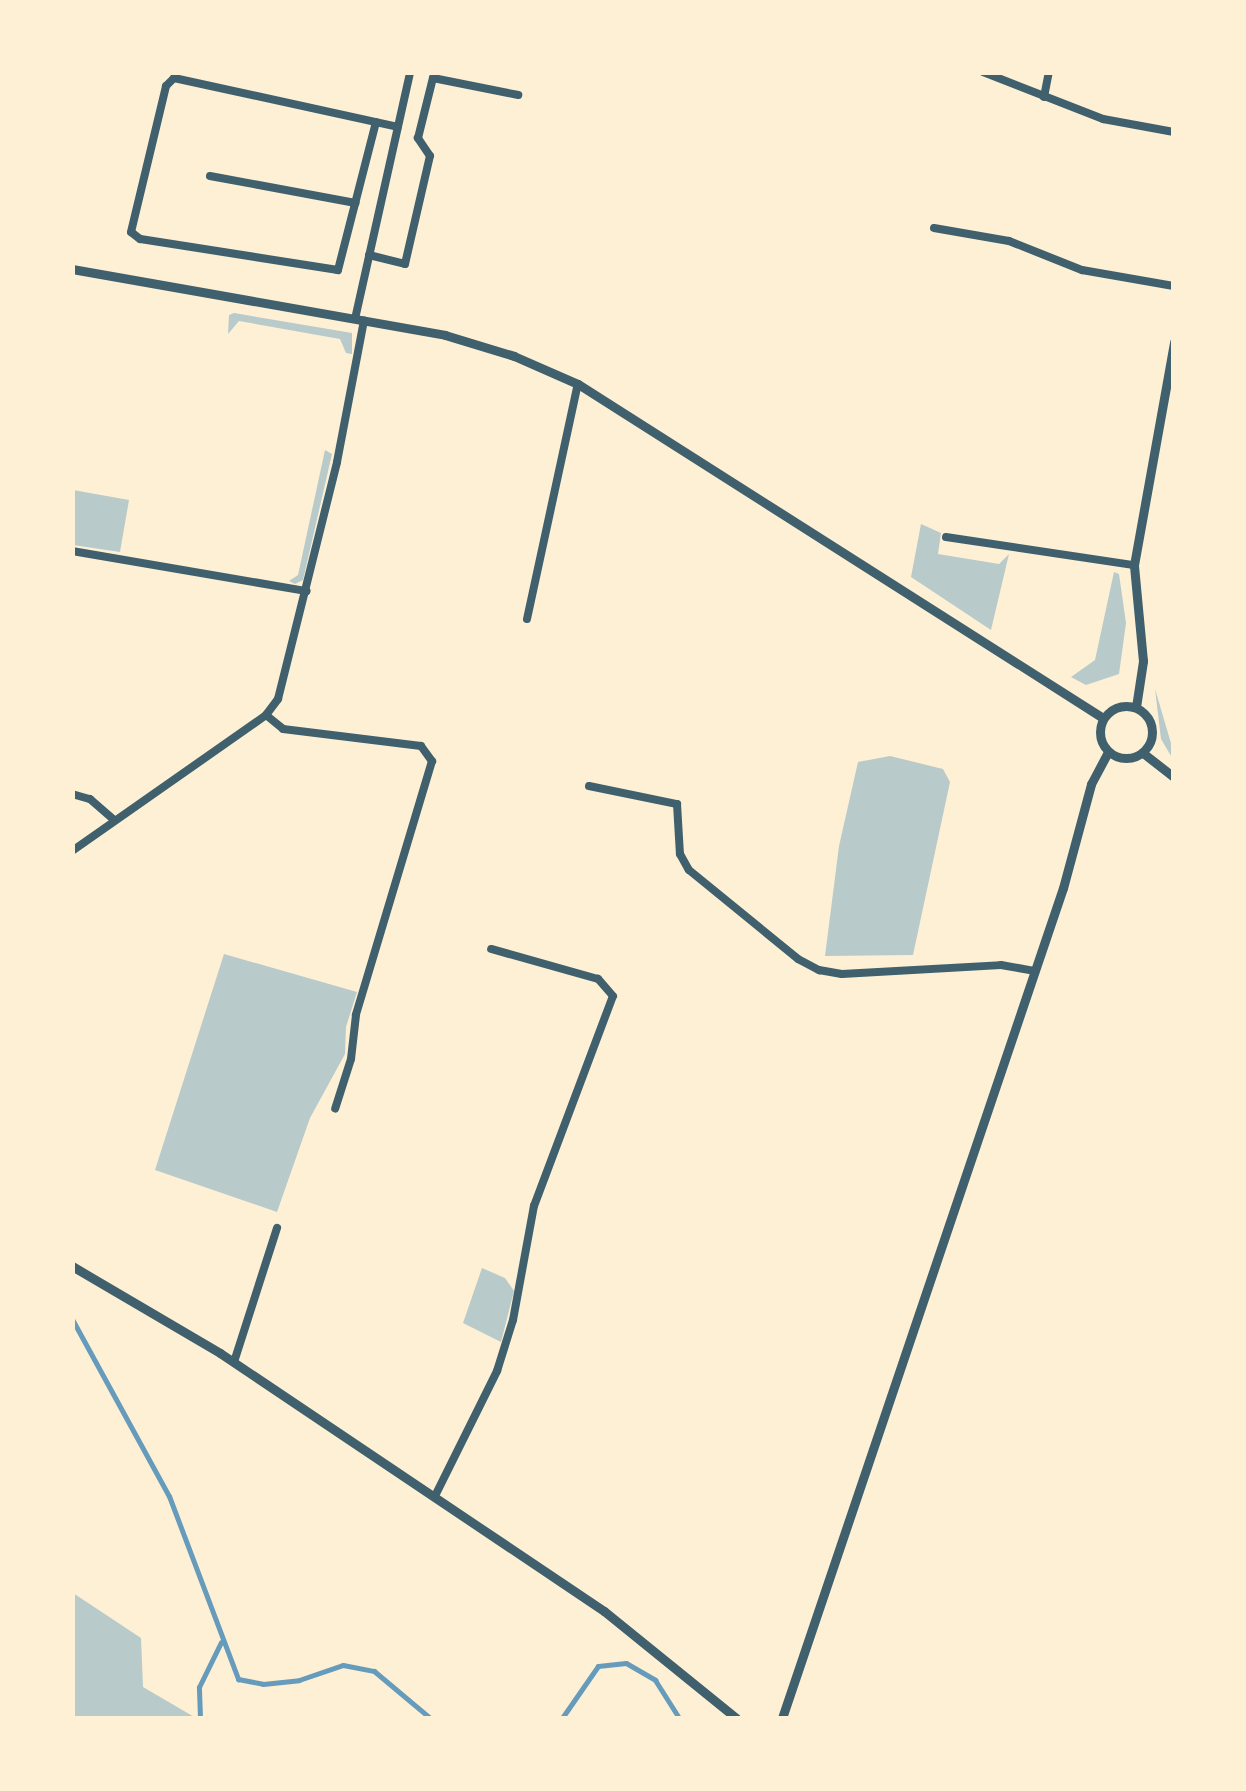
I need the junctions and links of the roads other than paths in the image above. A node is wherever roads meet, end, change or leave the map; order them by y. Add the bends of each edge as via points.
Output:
1 (410, 72) edge
2 (982, 72) edge
3 (1050, 72) edge
4 (518, 95) dead end
5 (1044, 97) junction
6 (376, 122) junction
7 (398, 127) junction
8 (1174, 132) edge
9 (210, 176) dead end
10 (356, 203) junction
11 (934, 228) dead end
12 (369, 255) junction
13 (72, 269) edge
14 (1174, 286) edge
15 (359, 320) junction
16 (1174, 342) edge
17 (578, 384) junction
18 (946, 537) dead end
19 (72, 551) edge
20 (1134, 565) junction
21 (307, 591) junction
22 (527, 619) dead end
23 (1136, 707) junction
24 (266, 716) junction
25 (1103, 718) junction
26 (1108, 752) junction
27 (1142, 753) junction
28 (1174, 776) edge
29 (589, 786) dead end
30 (72, 794) edge
31 (114, 820) junction
32 (72, 851) edge
33 (491, 949) dead end
34 (1035, 971) junction
35 (335, 1109) dead end
36 (277, 1228) dead end
37 (72, 1266) edge
38 (234, 1362) junction
39 (435, 1496) junction
40 (736, 1718) edge
41 (782, 1718) edge

1 - 7 street
2 - 5 street
3 - 5 street
4 - 12 street via 433,78 418,138 430,156 406,264
5 - 8 street via 1102,119
6 - 7 street
6 - 10 street
6 - 10 street via 174,78 166,86 131,232 140,239 338,270
7 - 12 street
9 - 10 street
11 - 14 street via 1009,241 1082,270
12 - 15 street
13 - 15 street
15 - 17 street via 444,335
15 - 21 street
16 - 20 street
17 - 22 street
17 - 25 street
18 - 20 street
19 - 21 street
20 - 23 street via 1144,661
21 - 24 street via 287,677
23 - 25 street via 1117,707
23 - 27 street via 1152,734
24 - 31 street
24 - 35 street via 283,728 421,746 432,761 356,1015
25 - 26 street via 1099,736
26 - 27 street via 1125,759
26 - 34 street via 1092,784
27 - 28 street
29 - 34 street via 677,804 680,854 689,870 819,970
30 - 31 street via 90,799
31 - 32 street
33 - 39 street via 598,979 613,996 534,1206 514,1320 497,1371
34 - 41 street
36 - 38 street
37 - 38 street
38 - 39 street
39 - 40 street via 630,1630

